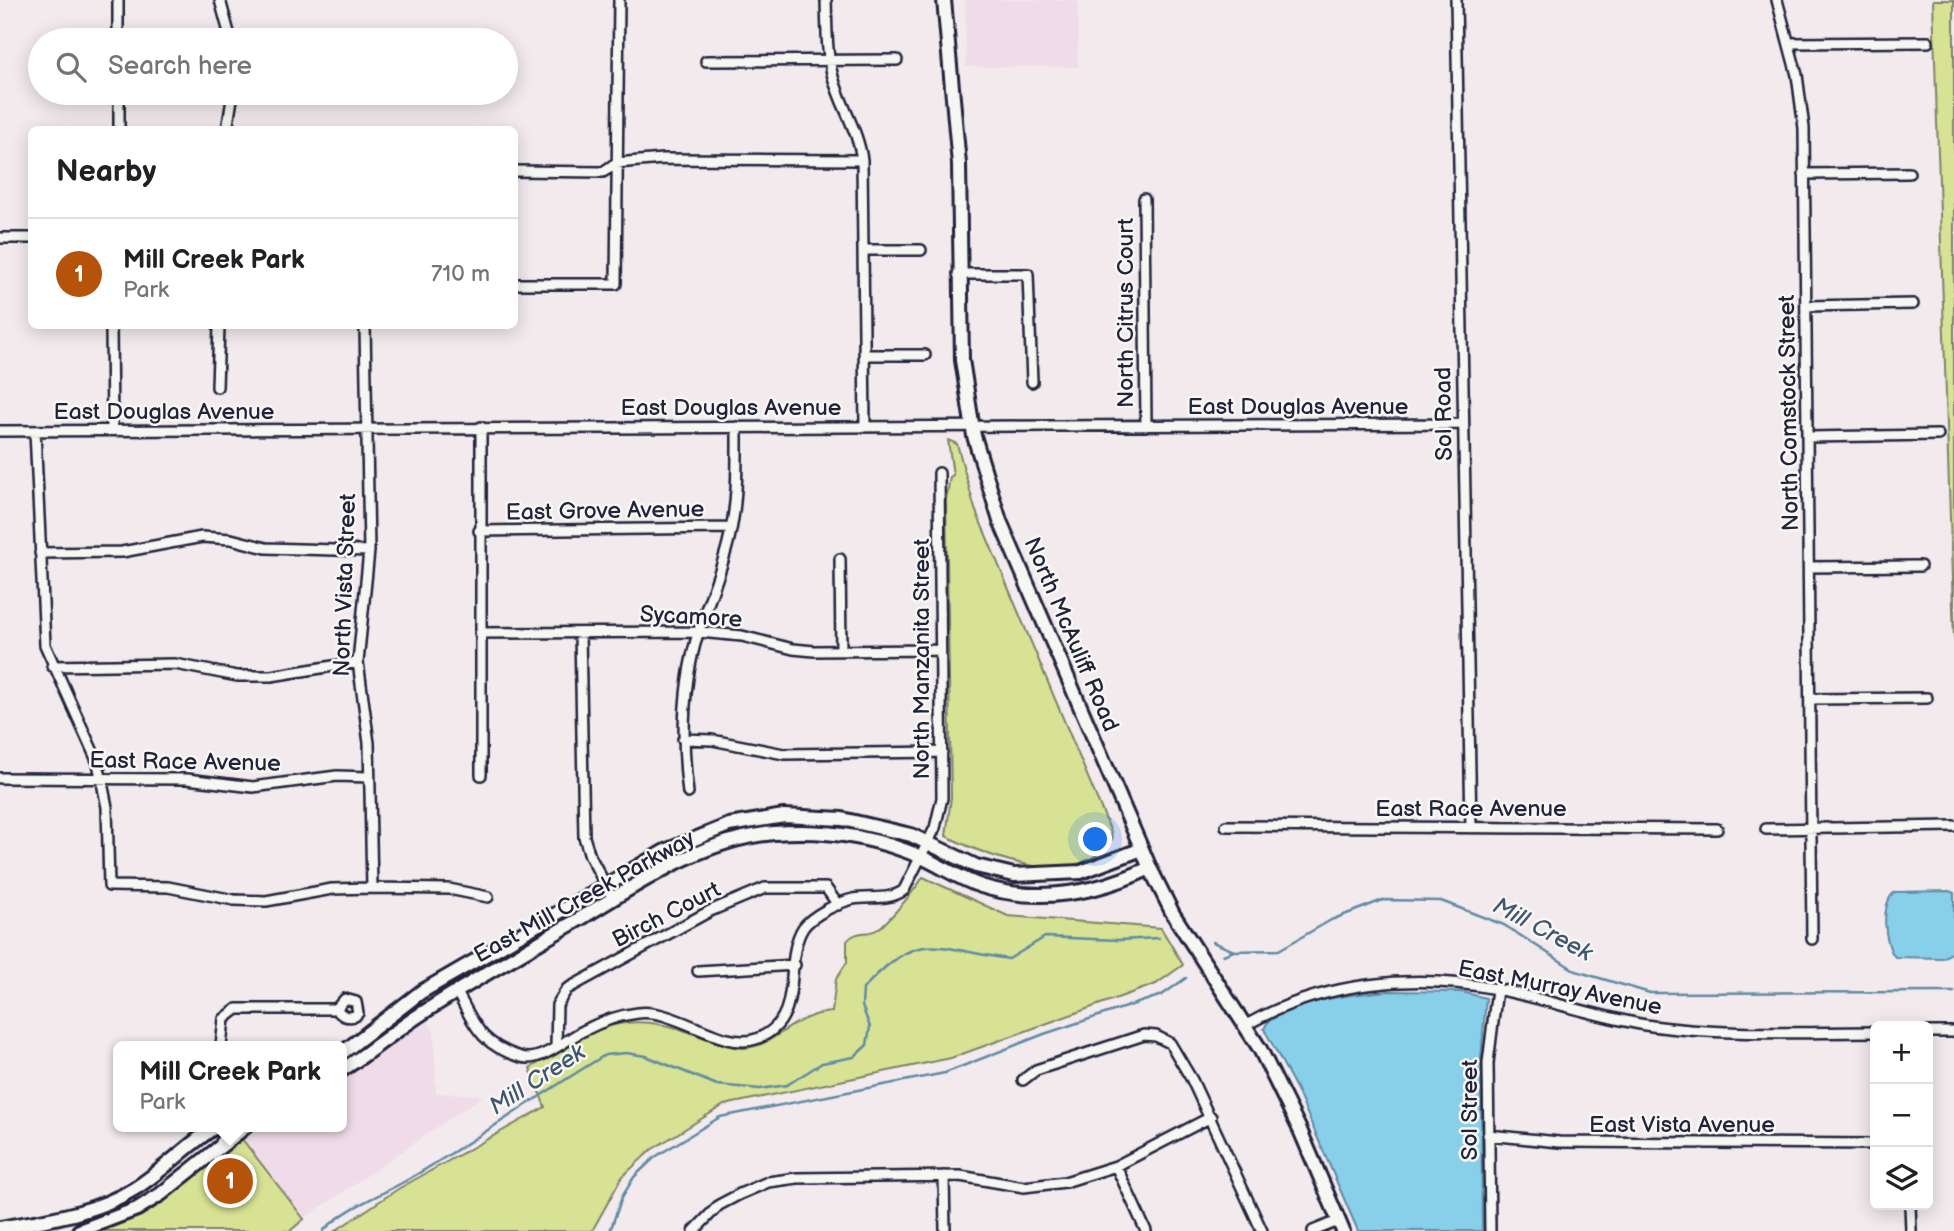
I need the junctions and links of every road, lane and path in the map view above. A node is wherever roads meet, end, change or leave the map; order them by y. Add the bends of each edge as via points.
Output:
1 (118, 0) edge
2 (220, 0) edge
3 (619, 0) edge
4 (826, 0) edge
5 (944, 0) edge
6 (1456, 0) edge
7 (1777, 0) edge
8 (118, 28) edge
9 (228, 28) edge
10 (1928, 42) dead end
11 (1789, 43) junction
12 (830, 60) junction
13 (897, 60) dead end
14 (706, 61) dead end
15 (119, 105) edge
16 (231, 105) edge
17 (119, 126) edge
18 (228, 126) edge
19 (862, 160) junction
20 (616, 163) junction
21 (518, 171) edge
22 (1909, 173) dead end
23 (1804, 174) junction
24 (1144, 199) dead end
25 (0, 238) edge
26 (28, 238) edge
27 (864, 250) junction
28 (921, 250) dead end
29 (958, 274) junction
30 (518, 284) edge
31 (1913, 304) dead end
32 (1806, 306) junction
33 (111, 329) edge
34 (219, 329) edge
35 (365, 329) edge
36 (865, 355) junction
37 (925, 355) dead end
38 (1032, 382) dead end
39 (217, 387) dead end
40 (1462, 424) junction
41 (865, 426) junction
42 (1146, 426) junction
43 (737, 427) junction
44 (481, 428) junction
45 (972, 428) junction
46 (365, 429) junction
47 (112, 430) junction
48 (0, 431) edge
49 (36, 431) junction
50 (1938, 435) dead end
51 (1807, 437) junction
52 (939, 473) dead end
53 (732, 528) junction
54 (479, 531) junction
55 (369, 551) junction
56 (40, 553) junction
57 (840, 559) dead end
58 (1920, 566) dead end
59 (1809, 567) junction
60 (699, 632) junction
61 (480, 633) junction
62 (580, 633) junction
63 (940, 650) junction
64 (841, 651) junction
65 (358, 662) junction
66 (52, 666) junction
67 (1927, 698) dead end
68 (1811, 699) junction
69 (683, 739) junction
70 (942, 752) junction
71 (481, 775) dead end
72 (369, 777) junction
73 (0, 778) edge
74 (102, 778) junction
75 (688, 793) dead end
76 (1226, 826) dead end
77 (1954, 826) edge
78 (1471, 828) junction
79 (1717, 829) dead end
80 (1766, 829) dead end
81 (1812, 829) junction
82 (928, 842) junction
83 (1142, 849) junction
84 (921, 857) junction
85 (1150, 868) junction
86 (605, 884) junction
87 (372, 888) junction
88 (488, 897) dead end
89 (613, 899) junction
90 (838, 905) junction
91 (1812, 939) dead end
92 (795, 965) junction
93 (698, 971) dead end
94 (1497, 989) junction
95 (457, 992) junction
96 (336, 1009) dead end
97 (1246, 1025) junction
98 (1870, 1032) edge
99 (1933, 1032) edge
100 (1954, 1032) edge
101 (222, 1041) edge
102 (556, 1046) junction
103 (347, 1049) edge
104 (347, 1067) edge
105 (1023, 1080) dead end
106 (1211, 1117) junction
107 (209, 1132) edge
108 (229, 1132) edge
109 (238, 1132) edge
110 (1489, 1135) junction
111 (1870, 1144) edge
112 (218, 1146) junction
113 (1116, 1166) junction
114 (944, 1176) junction
115 (1910, 1210) edge
116 (1340, 1226) edge
117 (0, 1228) edge
118 (79, 1231) edge
119 (694, 1231) edge
120 (945, 1231) edge
121 (1146, 1231) edge
122 (1262, 1231) edge
123 (1313, 1231) edge
124 (1490, 1231) edge
125 (1911, 1231) edge

1 - 8 street
2 - 9 street
3 - 20 street
4 - 12 street
5 - 29 street, North McAuliff Road via 959,164
6 - 40 street, Sol Road
7 - 11 street, North Comstock Street
10 - 11 street
11 - 23 street, North Comstock Street via 1801,105
12 - 13 street
12 - 14 street
12 - 19 street
15 - 17 street
16 - 18 street
19 - 20 street
19 - 27 street
20 - 21 street via 603,172
20 - 30 street via 616,284
22 - 23 street
23 - 32 street, North Comstock Street
24 - 42 street, North Citrus Court
25 - 26 street
27 - 28 street
27 - 36 street
29 - 38 street via 1028,274
29 - 45 street, North McAuliff Road via 962,360
31 - 32 street
32 - 51 street, North Comstock Street
33 - 47 street
34 - 39 street
35 - 46 street, North Vista Street
36 - 37 street
36 - 41 street
40 - 42 street, East Douglas Avenue
40 - 78 street, Sol Road
41 - 43 street, East Douglas Avenue
41 - 45 street, East Douglas Avenue
42 - 45 street, East Douglas Avenue
43 - 44 street, East Douglas Avenue
43 - 53 street
44 - 46 street, East Douglas Avenue
44 - 54 street
45 - 83 street, North McAuliff Road via 1000,521
46 - 47 street, East Douglas Avenue
46 - 55 street, North Vista Street
47 - 49 street, East Douglas Avenue
48 - 49 street, East Douglas Avenue
49 - 56 street
50 - 51 street
51 - 59 street, North Comstock Street
52 - 63 street, North Manzanita Street
53 - 54 street, East Grove Avenue
53 - 60 street
54 - 61 street
55 - 56 street via 276,549 202,537 122,552
55 - 65 street, North Vista Street
56 - 66 street via 45,645
57 - 64 street
58 - 59 street
59 - 68 street, North Comstock Street
60 - 62 street, Sycamore
60 - 64 street, Sycamore via 742,636 793,649
60 - 69 street via 686,688
61 - 62 street, Sycamore
61 - 71 street
62 - 86 street via 582,813 590,856
63 - 64 street, Sycamore
63 - 70 street, North Manzanita Street
65 - 66 street via 271,676 237,676 175,664
65 - 72 street, North Vista Street
66 - 74 street via 88,735
67 - 68 street
68 - 81 street, North Comstock Street
69 - 70 street via 784,754
69 - 75 street
70 - 82 street, North Manzanita Street via 940,812
72 - 74 street, East Race Avenue via 337,776 253,787 187,779
72 - 87 street, North Vista Street
73 - 74 street, East Race Avenue
74 - 87 street via 109,886 168,887 234,900 266,901 332,889
76 - 78 street, East Race Avenue
77 - 81 street
78 - 79 street, East Race Avenue
80 - 81 street
81 - 91 street, North Comstock Street
82 - 83 street, East Mill Creek Parkway via 976,866 1036,876 1081,872
82 - 84 street, North Manzanita Street
82 - 86 street, East Mill Creek Parkway via 842,819 759,819 702,834
83 - 85 street, North McAuliff Road
84 - 85 street, East Mill Creek Parkway via 982,886 1030,895 1111,885
84 - 89 street, East Mill Creek Parkway via 855,836 773,834 723,843
84 - 90 street, North Manzanita Street via 900,894
85 - 97 street, North McAuliff Road via 1173,914
86 - 89 street
86 - 103 street, East Mill Creek Parkway via 421,992
87 - 88 street via 449,889
89 - 95 street, East Mill Creek Parkway
90 - 92 street via 804,926 797,940
90 - 102 street, Birch Court via 826,888 765,888 710,911 566,989 557,1006
92 - 93 street
92 - 102 street via 790,1001 772,1028 757,1039 729,1038 663,1015 639,1013 584,1030
94 - 97 street, East Murray Avenue via 1450,984 1362,985 1318,992
94 - 98 street, East Murray Avenue via 1588,1014 1674,1028
94 - 110 street, Sol Street via 1489,1039
95 - 102 street via 480,1036 522,1057 532,1058
95 - 104 street, East Mill Creek Parkway
96 - 101 street via 237,1009 224,1019
97 - 116 street, North McAuliff Road via 1282,1089
99 - 100 street
105 - 106 street via 1036,1070 1144,1035 1166,1040
106 - 113 street
106 - 122 street
107 - 117 street via 117,1198 62,1217
108 - 112 street
109 - 112 street
110 - 111 street, East Vista Avenue via 1559,1142
110 - 124 street, Sol Street
112 - 118 street via 152,1200
113 - 114 street via 1084,1178 1036,1186
113 - 121 street
114 - 119 street via 768,1182 719,1205
114 - 120 street
115 - 125 street
116 - 123 street

